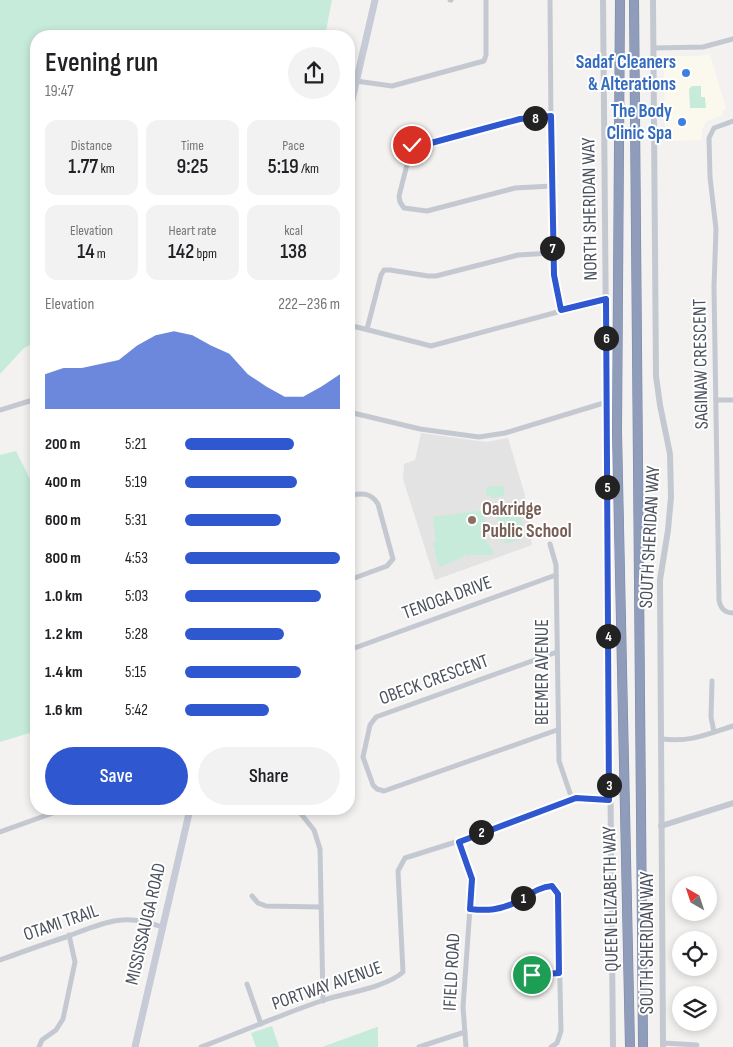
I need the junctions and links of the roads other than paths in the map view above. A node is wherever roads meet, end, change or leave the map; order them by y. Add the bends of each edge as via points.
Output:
1 (375, 0) edge
2 (486, 0) edge
3 (550, 0) edge
4 (603, 0) edge
5 (620, 0) edge
6 (634, 0) edge
7 (653, 0) edge
8 (733, 39) edge
9 (654, 48) junction
10 (356, 81) junction
11 (355, 86) edge
12 (551, 116) junction
13 (733, 121) edge
14 (552, 186) junction
15 (552, 253) junction
16 (606, 299) junction
17 (561, 310) junction
18 (355, 326) edge
19 (367, 329) junction
20 (30, 400) edge
21 (716, 400) junction
22 (733, 400) edge
23 (606, 402) junction
24 (0, 410) edge
25 (355, 413) edge
26 (355, 495) edge
27 (550, 544) dead end
28 (556, 575) junction
29 (355, 578) edge
30 (733, 613) edge
31 (355, 648) edge
32 (557, 652) junction
33 (712, 681) dead end
34 (733, 726) edge
35 (557, 730) junction
36 (714, 732) junction
37 (662, 739) junction
38 (572, 799) junction
39 (609, 800) junction
40 (733, 803) edge
41 (47, 815) edge
42 (189, 815) edge
43 (302, 815) edge
44 (661, 826) junction
45 (0, 832) edge
46 (459, 842) junction
47 (252, 896) dead end
48 (321, 907) junction
49 (470, 909) junction
50 (162, 927) junction
51 (69, 936) junction
52 (0, 960) edge
53 (559, 973) junction
54 (532, 975) dead end
55 (247, 984) dead end
56 (322, 1001) junction
57 (261, 1024) junction
58 (465, 1032) junction
59 (663, 1045) edge
60 (696, 1045) dead end
61 (39, 1047) edge
62 (135, 1047) edge
63 (201, 1047) edge
64 (419, 1047) edge
65 (466, 1047) edge
66 (551, 1047) edge
67 (613, 1047) edge
68 (630, 1047) edge
69 (644, 1047) edge

1 - 10 main road
2 - 10 street via 484,61 392,86
3 - 12 street
4 - 16 street, NORTH SHERIDAN WAY
5 - 68 highway, QUEEN ELIZABETH WAY via 617,432
6 - 69 highway, QUEEN ELIZABETH WAY
7 - 9 street, SOUTH SHERIDAN WAY
8 - 9 street via 703,46
9 - 37 street, SOUTH SHERIDAN WAY via 656,376 670,454 671,497 660,580
10 - 11 main road
12 - 14 street
12 - 14 street via 520,119 431,143 412,145 399,196 404,208 427,211 515,188
13 - 21 street, SAGINAW CRESCENT via 714,128 709,138 716,229
14 - 15 street
15 - 17 street
15 - 19 street via 518,255 436,276 384,270
16 - 17 street
16 - 23 street, NORTH SHERIDAN WAY
17 - 19 street via 431,346
18 - 19 street
20 - 24 street
21 - 22 street
21 - 30 street, SAGINAW CRESCENT via 719,600 724,610
23 - 25 street via 505,433 479,437 420,429
23 - 39 street, NORTH SHERIDAN WAY
26 - 29 street via 366,493 375,498 393,558 387,566
27 - 28 street, BEEMER AVENUE via 556,560
28 - 31 street, TENOGA DRIVE
28 - 32 street, BEEMER AVENUE
32 - 35 street, BEEMER AVENUE
32 - 35 street, OBECK CRESCENT via 376,717 370,725 363,757 373,785 384,791
33 - 36 street
34 - 36 street
35 - 38 street, BEEMER AVENUE via 559,761
36 - 37 street via 684,741
37 - 44 street, SOUTH SHERIDAN WAY
38 - 39 street, PORTWAY AVENUE
38 - 46 street, PORTWAY AVENUE
39 - 67 street, NORTH SHERIDAN WAY
40 - 44 street
41 - 45 street
42 - 50 main road, MISSISSAUGA ROAD
43 - 48 street via 314,830 320,849
44 - 59 street, SOUTH SHERIDAN WAY
46 - 49 street, IFIELD ROAD via 472,879
46 - 56 street, PORTWAY AVENUE via 404,858 400,865 403,972 386,982
47 - 48 street via 266,906
48 - 56 street
49 - 53 street via 505,907 552,886 558,894
49 - 58 street, IFIELD ROAD
50 - 51 street, OTAMI TRAIL via 131,919 118,920
50 - 62 main road, MISSISSAUGA ROAD
51 - 52 street, OTAMI TRAIL
51 - 61 street via 75,962 64,1019
53 - 54 street
53 - 66 street via 561,1032 557,1043
55 - 57 street
56 - 57 street, PORTWAY AVENUE
57 - 63 street, PORTWAY AVENUE
58 - 64 street
58 - 65 street, IFIELD ROAD
59 - 60 street

